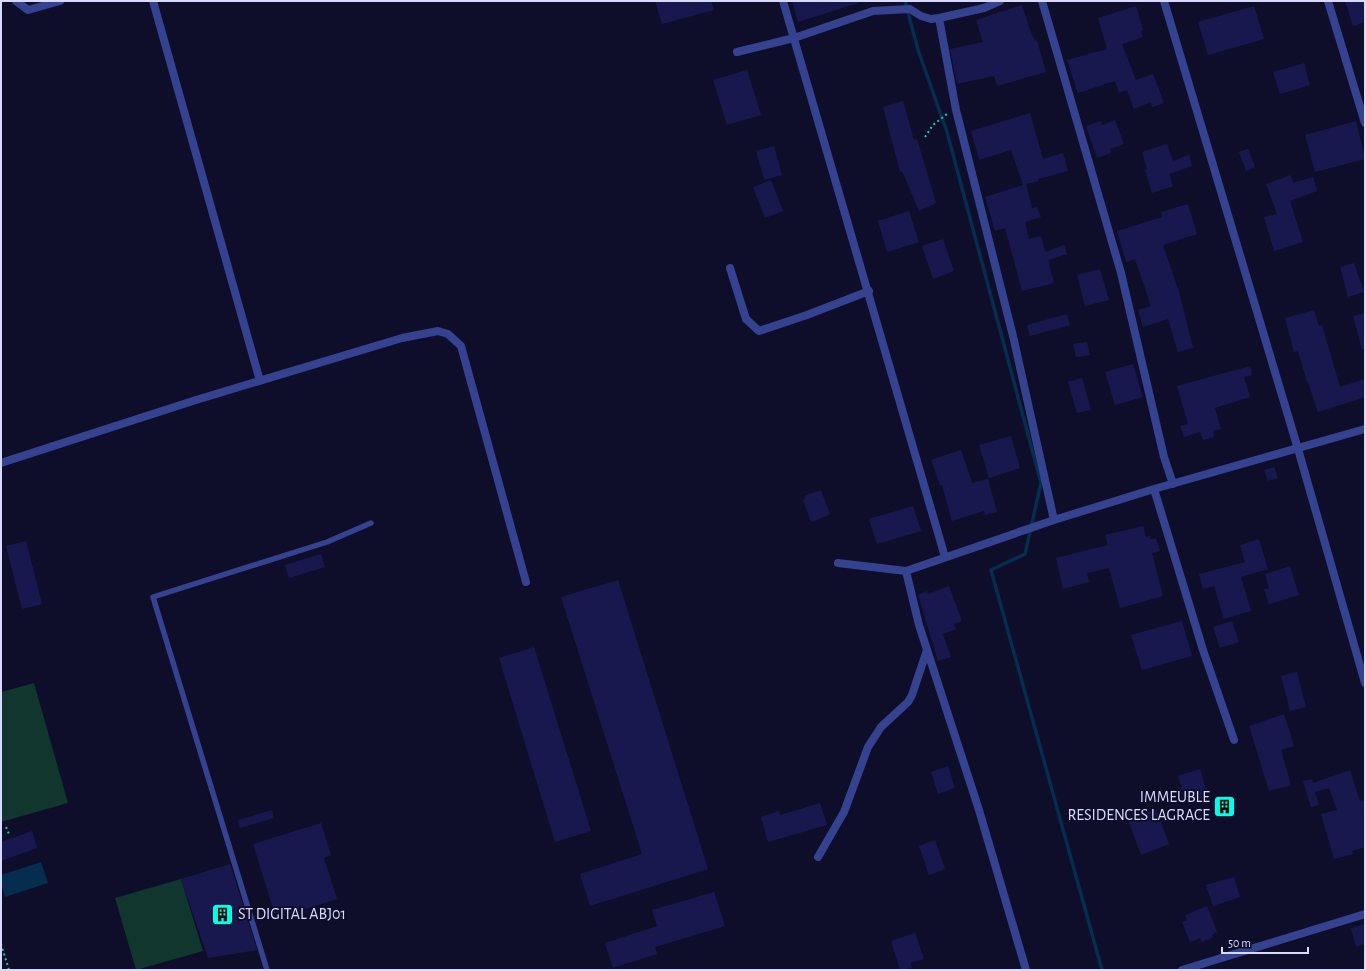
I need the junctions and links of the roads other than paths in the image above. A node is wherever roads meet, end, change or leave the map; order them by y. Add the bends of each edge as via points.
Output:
1 (16, 1) edge
2 (60, 1) edge
3 (153, 1) edge
4 (783, 1) edge
5 (1000, 1) edge
6 (1042, 1) edge
7 (1164, 1) edge
8 (1328, 1) edge
9 (939, 18) junction
10 (794, 38) junction
11 (737, 52) dead end
12 (1365, 123) edge
13 (730, 268) dead end
14 (869, 291) junction
15 (260, 380) junction
16 (1365, 429) edge
17 (1298, 449) junction
18 (1, 463) edge
19 (1173, 484) junction
20 (1154, 489) junction
21 (1054, 520) junction
22 (371, 524) dead end
23 (945, 557) junction
24 (838, 563) dead end
25 (906, 571) junction
26 (526, 582) dead end
27 (927, 650) junction
28 (1365, 683) edge
29 (1234, 740) dead end
30 (818, 857) dead end
31 (1365, 914) edge
32 (267, 970) edge
33 (1026, 970) edge
34 (1182, 970) edge

1 - 2 street via 28,10
3 - 15 street
4 - 10 street
5 - 9 street via 984,8
6 - 19 street via 1121,273 1164,457
7 - 17 street
8 - 12 street
9 - 10 street via 921,16 910,9 873,11
9 - 21 street via 956,110 1013,336
10 - 11 street
10 - 14 street via 847,224
13 - 14 street via 746,319 759,331
14 - 23 street
15 - 18 street
15 - 26 street via 402,338 438,331 448,334 461,346
16 - 17 street
17 - 19 street
17 - 28 street
19 - 20 street
20 - 21 street
20 - 29 street via 1203,650
21 - 23 street
22 - 32 lane via 327,542 153,597
23 - 25 street
24 - 25 street
25 - 27 street
27 - 30 street via 912,695 881,727 868,747 844,812
27 - 33 street via 970,782
31 - 34 street

